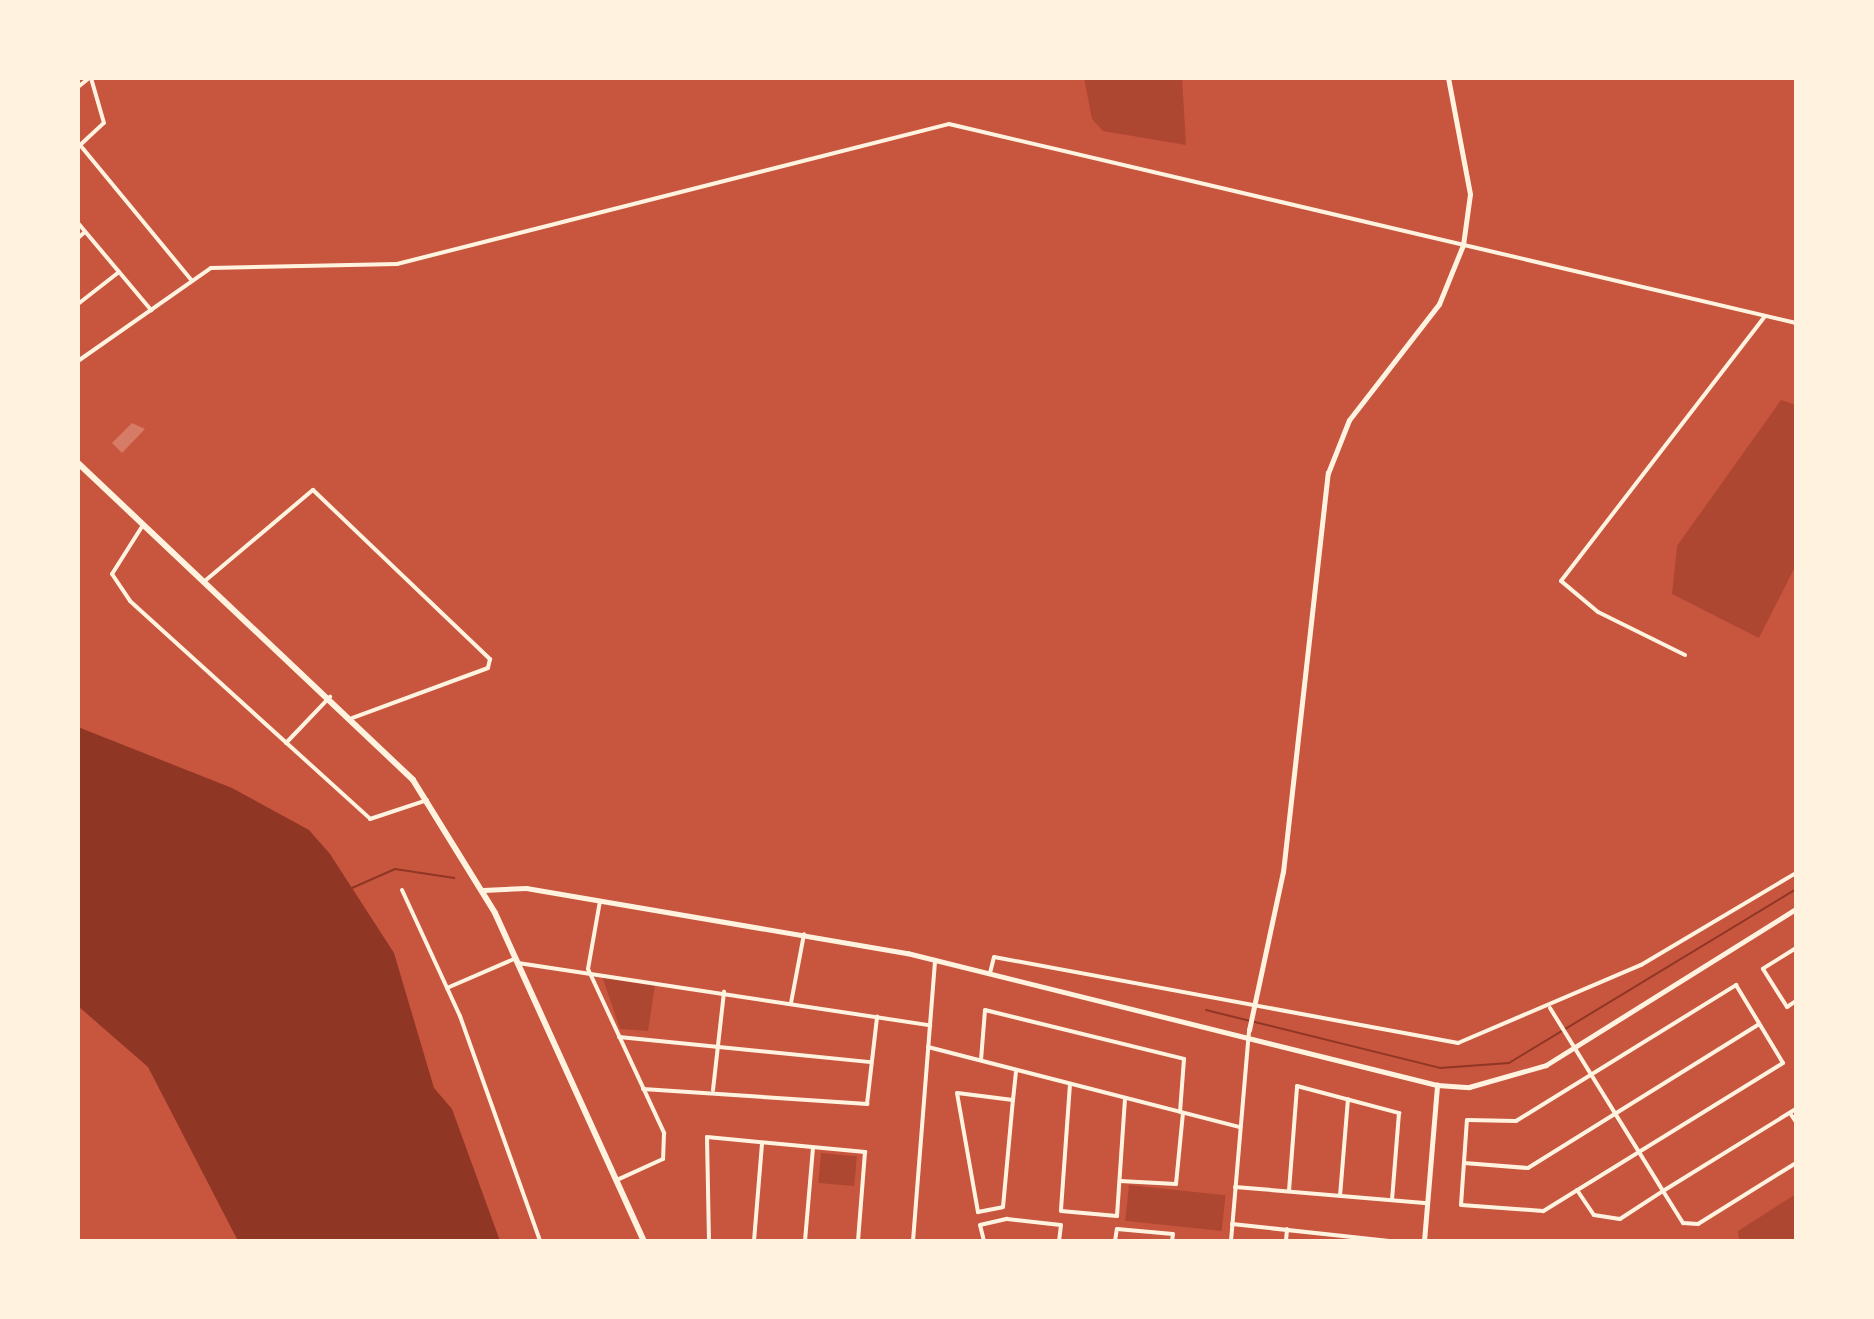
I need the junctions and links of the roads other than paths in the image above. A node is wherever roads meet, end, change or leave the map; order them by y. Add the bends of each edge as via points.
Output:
1 (90, 78) edge
2 (1448, 78) edge
3 (78, 87) edge
4 (79, 146) edge
5 (78, 223) edge
6 (85, 232) junction
7 (78, 238) edge
8 (1463, 245) junction
9 (119, 272) junction
10 (192, 281) junction
11 (78, 304) edge
12 (151, 310) junction
13 (1764, 317) junction
14 (1796, 323) edge
15 (78, 361) edge
16 (78, 463) edge
17 (144, 523) junction
18 (206, 580) junction
19 (1685, 655) dead end
20 (330, 697) junction
21 (352, 718) junction
22 (286, 743) junction
23 (427, 800) junction
24 (1796, 873) edge
25 (402, 890) dead end
26 (483, 890) junction
27 (600, 900) junction
28 (1796, 909) edge
29 (804, 934) junction
30 (1796, 948) edge
31 (935, 960) junction
32 (516, 961) junction
33 (588, 969) junction
34 (990, 973) junction
35 (447, 988) junction
36 (724, 992) junction
37 (1796, 1001) edge
38 (791, 1003) junction
39 (1550, 1008) junction
40 (1253, 1013) junction
41 (877, 1017) junction
42 (1759, 1024) junction
43 (930, 1025) junction
44 (1249, 1030) joint
45 (619, 1037) junction
46 (1247, 1038) junction
47 (718, 1042) junction
48 (928, 1047) junction
49 (1574, 1047) junction
50 (981, 1060) junction
51 (871, 1062) junction
52 (1016, 1070) junction
53 (1591, 1076) junction
54 (1070, 1084) junction
55 (1437, 1085) junction
56 (643, 1089) junction
57 (713, 1090) junction
58 (1125, 1098) junction
59 (1348, 1099) junction
60 (1013, 1100) junction
61 (1796, 1109) edge
62 (1181, 1112) junction
63 (1615, 1113) junction
64 (1790, 1113) junction
65 (1796, 1122) edge
66 (1240, 1127) junction
67 (762, 1144) junction
68 (813, 1147) junction
69 (1639, 1152) junction
70 (1464, 1163) junction
71 (1796, 1163) edge
72 (617, 1180) junction
73 (1120, 1181) junction
74 (1235, 1187) junction
75 (1577, 1190) junction
76 (1289, 1191) junction
77 (1663, 1191) junction
78 (1340, 1196) junction
79 (1392, 1200) junction
80 (1427, 1203) junction
81 (1232, 1224) junction
82 (1287, 1229) junction
83 (1338, 1233) junction
84 (540, 1241) edge
85 (644, 1241) edge
86 (709, 1241) edge
87 (754, 1241) edge
88 (805, 1241) edge
89 (858, 1241) edge
90 (913, 1241) edge
91 (984, 1241) edge
92 (1059, 1241) edge
93 (1115, 1241) edge
94 (1172, 1241) edge
95 (1231, 1241) edge
96 (1286, 1241) edge
97 (1337, 1241) edge
98 (1389, 1241) edge
99 (1424, 1241) edge

1 - 3 street
1 - 4 street via 104,123
2 - 8 street via 1470,194
4 - 10 street
5 - 6 street
6 - 7 street
6 - 9 street
8 - 10 street via 949,124 397,264 211,268
8 - 13 street
8 - 40 street via 1439,304 1349,420 1328,473 1283,872
9 - 11 street
9 - 12 street
10 - 12 street
12 - 15 street
13 - 14 street
13 - 19 street via 1561,581 1598,612
16 - 17 main road
17 - 18 main road
17 - 22 street via 112,574 130,601
18 - 20 main road
18 - 21 street via 313,490 490,659 488,668
20 - 21 main road
20 - 22 street
21 - 23 main road
22 - 23 street via 370,819
23 - 26 main road
24 - 39 street via 1662,954
25 - 35 street
26 - 27 street via 494,884
26 - 32 main road
27 - 29 street
27 - 33 street
28 - 49 street
29 - 31 street
29 - 38 street
30 - 37 street via 1763,969 1787,1007
31 - 34 street
31 - 43 street
32 - 33 street
32 - 35 street
32 - 72 main road
33 - 36 street
33 - 45 street
34 - 40 street via 994,957
34 - 46 street
35 - 84 street
36 - 38 street
36 - 47 street
38 - 41 street
39 - 40 street via 1483,1038 1436,1043
39 - 49 street
40 - 44 street
41 - 43 street
41 - 51 street
42 - 53 street via 1736,985
42 - 63 street
42 - 69 street via 1783,1063
43 - 48 street
44 - 46 street
45 - 47 street
45 - 56 street
46 - 55 street
46 - 66 street
47 - 51 street
47 - 57 street
48 - 50 street
48 - 90 street
49 - 53 street
49 - 55 street via 1514,1079
50 - 52 street
50 - 62 street via 985,1010 1184,1059
51 - 57 street via 867,1104
52 - 54 street
52 - 60 street
53 - 63 street
53 - 70 street via 1516,1121 1467,1120
54 - 58 street
54 - 73 street via 1061,1211 1117,1216
55 - 80 street
56 - 57 street
56 - 72 street via 664,1133 663,1159
58 - 62 street
58 - 73 street
59 - 76 street via 1297,1086
59 - 78 street
59 - 79 street via 1399,1113
60 - 60 street via 1003,1207 978,1212 957,1093
61 - 64 street
62 - 66 street
62 - 73 street via 1176,1184
63 - 69 street
63 - 70 street via 1528,1168
64 - 65 street
64 - 77 street
66 - 74 street
67 - 68 street
67 - 86 street via 707,1137
67 - 87 street
68 - 88 street
68 - 89 street via 865,1152
69 - 75 street
69 - 77 street
70 - 75 street via 1461,1205 1543,1211
71 - 77 street via 1698,1224 1683,1223
72 - 85 main road
74 - 76 street
74 - 81 street
75 - 77 street via 1594,1215 1620,1219
76 - 78 street
78 - 79 street
79 - 80 street
80 - 99 street
81 - 82 street
81 - 95 street
82 - 83 street
82 - 96 street
83 - 97 street
83 - 98 street
91 - 92 street via 980,1225 1007,1219 1061,1225
93 - 94 street via 1117,1229 1173,1234

